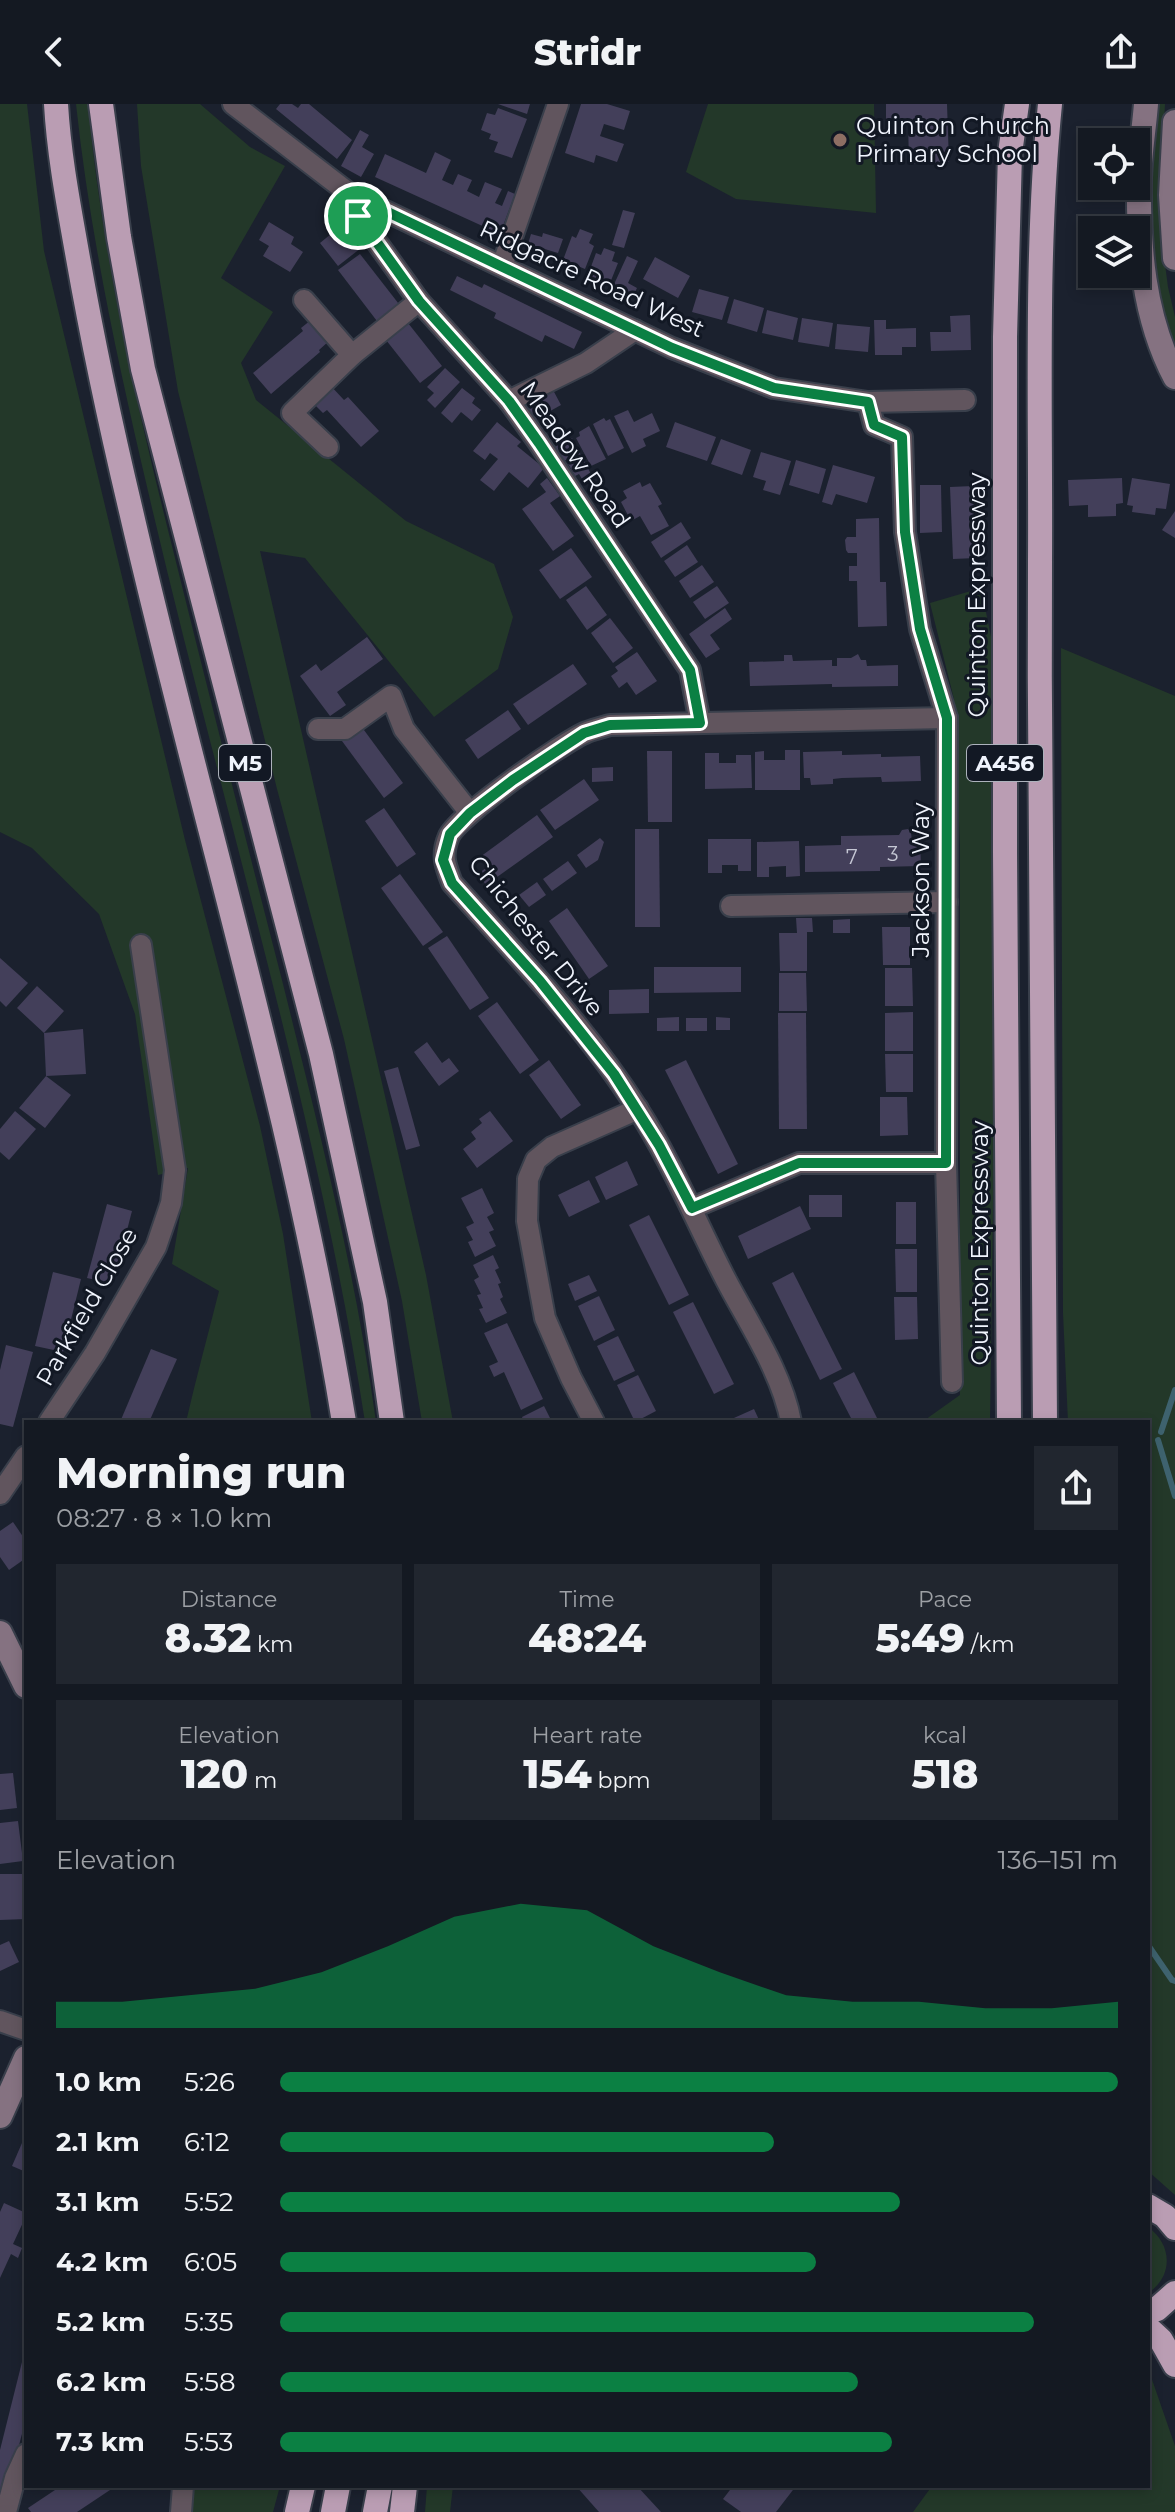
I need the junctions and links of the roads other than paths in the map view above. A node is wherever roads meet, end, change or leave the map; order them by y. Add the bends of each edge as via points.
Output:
1 (56, 104) edge
2 (101, 104) edge
3 (558, 104) edge
4 (1017, 104) edge
5 (1050, 104) edge
6 (1146, 104) edge
7 (248, 108) edge
8 (1175, 122) edge
9 (350, 194) junction
10 (1175, 258) edge
11 (502, 266) junction
12 (304, 300) dead end
13 (419, 301) junction
14 (635, 330) junction
15 (352, 355) junction
16 (1175, 377) edge
17 (965, 400) dead end
18 (509, 401) junction
19 (868, 402) junction
20 (328, 447) dead end
21 (947, 718) junction
22 (700, 723) junction
23 (318, 729) dead end
24 (470, 813) junction
25 (947, 902) junction
26 (731, 906) dead end
27 (141, 945) dead end
28 (638, 1109) junction
29 (946, 1163) junction
30 (692, 1208) junction
31 (952, 1382) dead end
32 (50, 1420) edge
33 (344, 1420) edge
34 (392, 1420) edge
35 (593, 1420) edge
36 (791, 1420) edge
37 (1009, 1420) edge
38 (1045, 1420) edge
39 (24, 1459) edge
40 (0, 1494) edge
41 (0, 1633) edge
42 (24, 1682) edge
43 (0, 2021) edge
44 (24, 2029) edge
45 (24, 2062) edge
46 (0, 2116) edge
47 (1150, 2207) edge
48 (1175, 2228) edge
49 (1175, 2293) edge
50 (1150, 2311) edge
51 (1150, 2330) edge
52 (1175, 2365) edge
53 (24, 2458) edge
54 (183, 2488) edge
55 (303, 2488) edge
56 (338, 2488) edge
57 (380, 2488) edge
58 (405, 2488) edge
59 (6, 2512) edge
60 (181, 2512) edge
61 (297, 2512) edge
62 (333, 2512) edge
63 (375, 2512) edge
64 (402, 2512) edge

1 - 33 highway, M5 via 59,152 99,371 153,608 271,1065 326,1311
2 - 34 highway, M5 via 143,369 321,1054 375,1302
3 - 11 street
4 - 37 highway, Quinton Expressway / A456 via 1010,153 1005,337
5 - 38 highway, A456 via 1041,324 1039,841
6 - 16 street via 1140,243 1147,300
7 - 9 street, Ridgacre Road West
8 - 10 street
9 - 11 street, Ridgacre Road West
9 - 13 street, Meadow Road via 358,216
11 - 14 street, Ridgacre Road West
12 - 15 street
13 - 15 street
13 - 18 street, Meadow Road
14 - 18 street via 586,363
14 - 19 street, Ridgacre Road West via 774,388
15 - 20 street via 292,413
17 - 19 street, Ridgacre Road West
18 - 22 street, Meadow Road via 690,670
19 - 21 street, Jackson Way via 874,425 902,437 905,532 920,629
21 - 22 street, Chichester Drive
21 - 25 street, Jackson Way
22 - 24 street, Chichester Drive via 610,725 584,733
23 - 24 street via 345,729 391,696 404,729
24 - 28 street, Chichester Drive via 450,834 443,860 452,883 565,1012
25 - 26 street
25 - 29 street, Jackson Way
27 - 32 street, Parkfield Close via 175,1170 171,1203 156,1247
28 - 30 street, Chichester Drive
28 - 35 street via 552,1147 536,1160 528,1179 527,1221 545,1318
29 - 30 street via 799,1163
29 - 31 street, Jackson Way
30 - 36 street, Chichester Drive via 785,1394
39 - 40 street
41 - 42 street
43 - 44 street
45 - 46 street
47 - 48 highway
49 - 50 highway
51 - 52 highway
53 - 59 street
54 - 60 street
55 - 61 highway
56 - 62 highway
57 - 63 highway
58 - 64 highway

